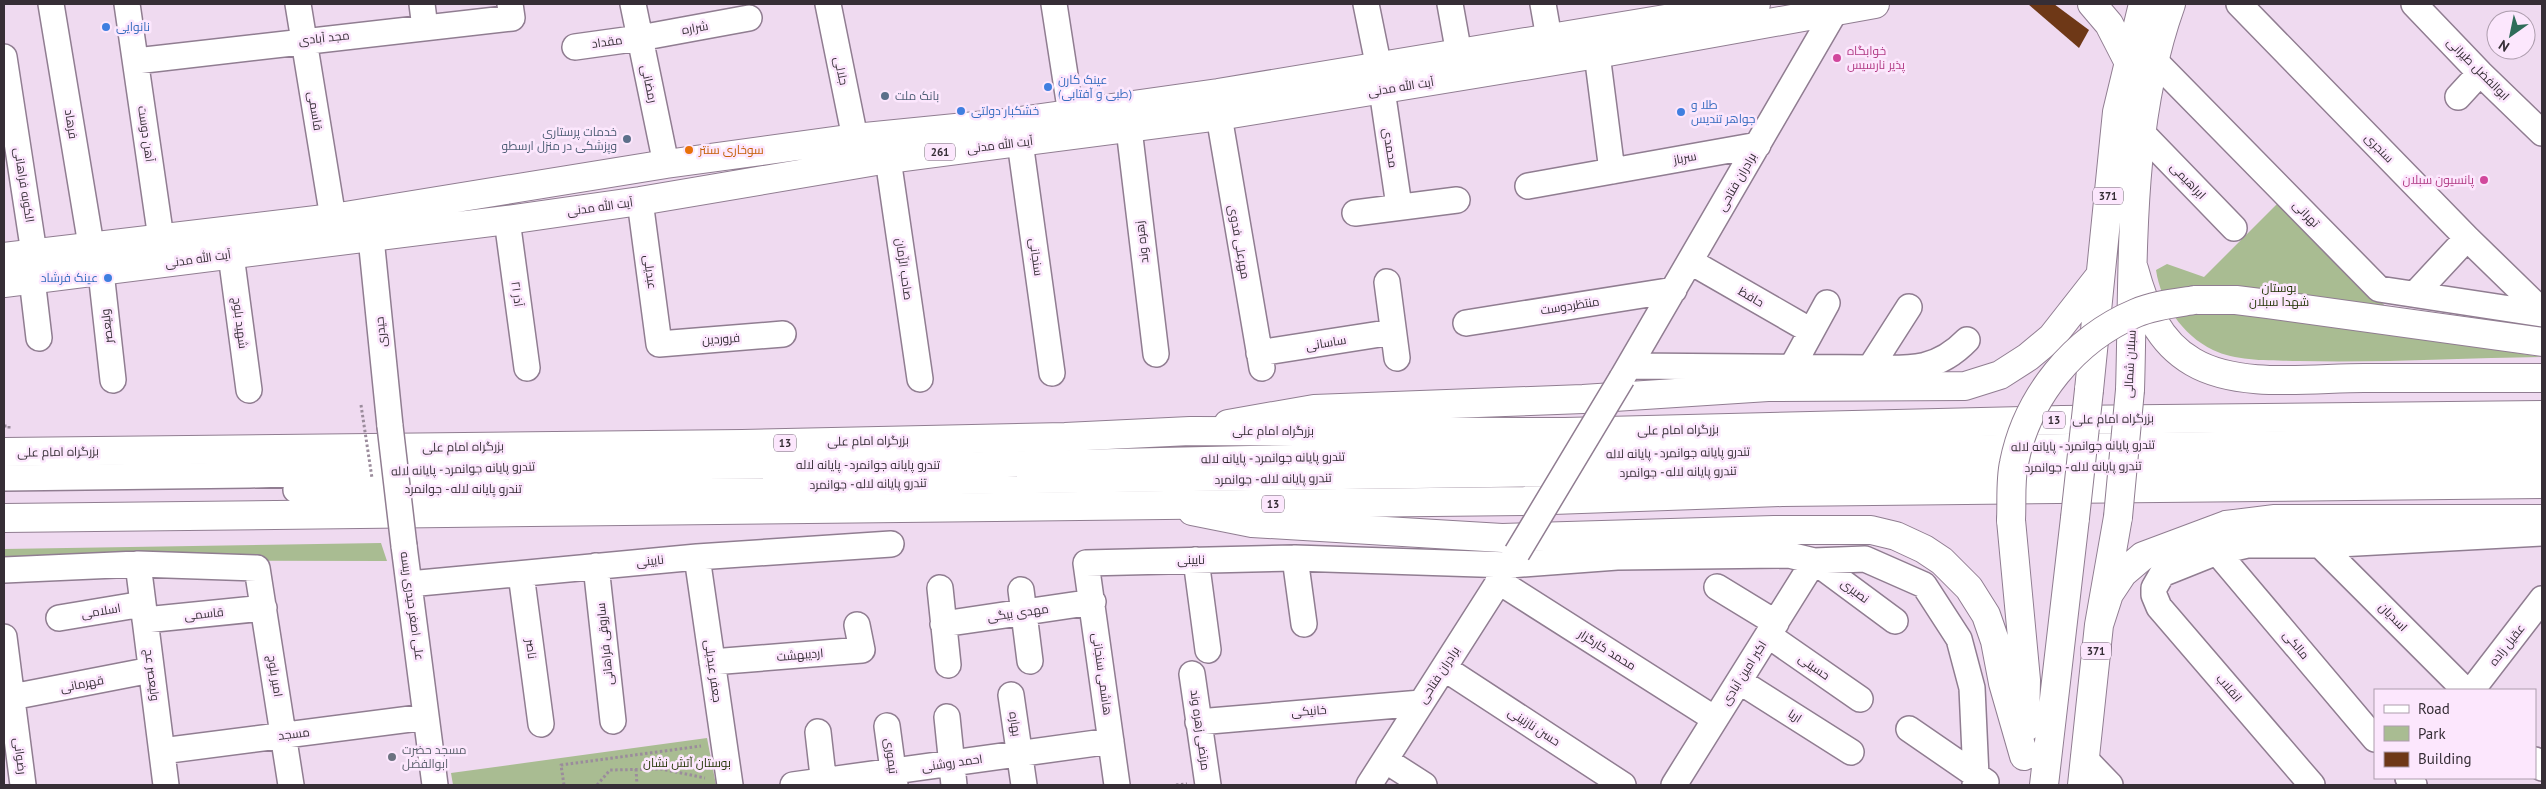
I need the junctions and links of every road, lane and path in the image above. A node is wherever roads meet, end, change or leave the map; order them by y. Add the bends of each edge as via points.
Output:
1 (51, 4) edge
2 (127, 4) edge
3 (298, 4) edge
4 (633, 4) edge
5 (828, 4) edge
6 (1054, 4) edge
7 (1366, 4) edge
8 (1450, 4) edge
9 (1543, 4) edge
10 (1756, 4) edge
11 (1875, 4) edge
12 (2092, 4) edge
13 (2143, 4) edge
14 (2171, 4) edge
15 (2239, 4) edge
16 (2414, 4) edge
17 (1833, 8) edge
18 (511, 11) edge
19 (424, 16) edge
20 (750, 18) dead end
21 (640, 38) junction
22 (1549, 38) junction
23 (304, 40) junction
24 (575, 47) dead end
25 (1459, 54) junction
26 (1597, 54) junction
27 (4, 57) edge
28 (2141, 60) junction
29 (136, 61) junction
30 (2480, 73) junction
31 (1380, 79) junction
32 (2458, 97) dead end
33 (1071, 114) junction
34 (1219, 116) junction
35 (1129, 129) junction
36 (2142, 133) junction
37 (2542, 133) edge
38 (855, 138) junction
39 (1020, 142) junction
40 (1758, 145) junction
41 (888, 159) junction
42 (666, 164) junction
43 (1612, 171) junction
44 (1528, 186) dead end
45 (1457, 200) dead end
46 (640, 201) junction
47 (1399, 206) junction
48 (1355, 213) dead end
49 (333, 218) junction
50 (507, 220) junction
51 (370, 225) junction
52 (2234, 228) dead end
53 (162, 236) junction
54 (2467, 238) junction
55 (91, 245) junction
56 (231, 255) junction
57 (4, 257) edge
58 (1691, 262) junction
59 (165, 264) junction
60 (33, 266) junction
61 (2134, 269) junction
62 (101, 272) junction
63 (2099, 277) junction
64 (1387, 282) dead end
65 (4, 283) edge
66 (1674, 290) junction
67 (2415, 294) junction
68 (1827, 303) dead end
69 (1909, 307) dead end
70 (2542, 313) edge
71 (1466, 323) dead end
72 (1811, 331) junction
73 (1394, 332) junction
74 (783, 334) dead end
75 (39, 338) dead end
76 (1967, 340) dead end
77 (2542, 342) edge
78 (659, 344) joint
79 (1156, 354) dead end
80 (1397, 358) dead end
81 (1260, 360) joint
82 (1630, 365) junction
83 (1792, 367) junction
84 (527, 368) dead end
85 (1870, 368) junction
86 (1052, 373) dead end
87 (2542, 378) edge
88 (113, 380) dead end
89 (920, 380) dead end
90 (249, 390) dead end
91 (361, 404) dead end
92 (2542, 416) edge
93 (4, 426) edge
94 (8, 426) dead end
95 (390, 426) joint
96 (1190, 431) junction
97 (2542, 440) edge
98 (4, 452) edge
99 (2542, 461) edge
100 (4, 478) edge
101 (2542, 484) edge
102 (373, 488) dead end
103 (4, 494) edge
104 (1163, 506) junction
105 (4, 518) edge
106 (2542, 519) edge
107 (2542, 534) edge
108 (891, 544) dead end
109 (2320, 545) junction
110 (2217, 552) junction
111 (697, 556) junction
112 (1295, 558) junction
113 (1196, 560) junction
114 (1814, 561) junction
115 (1086, 563) joint
116 (138, 564) junction
117 (596, 566) junction
118 (1508, 566) junction
119 (4, 570) edge
120 (520, 574) junction
121 (409, 584) junction
122 (1717, 587) dead end
123 (940, 588) dead end
124 (2542, 599) edge
125 (1022, 601) junction
126 (1093, 602) junction
127 (264, 608) junction
128 (144, 612) junction
129 (59, 618) dead end
130 (1895, 621) dead end
131 (943, 624) junction
132 (1304, 624) dead end
133 (857, 625) dead end
134 (2099, 625) junction
135 (2533, 628) edge
136 (1772, 629) junction
137 (4, 637) edge
138 (1208, 650) dead end
139 (1030, 661) dead end
140 (712, 662) junction
141 (948, 665) dead end
142 (1444, 668) junction
143 (151, 670) junction
144 (1192, 674) dead end
145 (1739, 680) junction
146 (2465, 689) edge
147 (2473, 689) edge
148 (1011, 695) dead end
149 (12, 697) junction
150 (1860, 699) dead end
151 (1421, 703) junction
152 (426, 717) junction
153 (947, 717) dead end
154 (1716, 719) junction
155 (613, 721) dead end
156 (1198, 722) junction
157 (541, 724) dead end
158 (887, 726) dead end
159 (1909, 729) dead end
160 (818, 732) dead end
161 (284, 736) junction
162 (2374, 738) edge
163 (1111, 741) junction
164 (701, 746) dead end
165 (162, 751) junction
166 (1851, 752) dead end
167 (1020, 754) junction
168 (2024, 756) junction
169 (2084, 758) junction
170 (1385, 760) junction
171 (636, 769) junction
172 (953, 774) edge
173 (705, 778) dead end
174 (894, 778) edge
175 (1980, 782) edge
176 (824, 783) edge
177 (23, 785) edge
178 (166, 785) edge
179 (291, 785) edge
180 (436, 785) edge
181 (564, 785) edge
182 (597, 785) edge
183 (637, 785) edge
184 (730, 785) edge
185 (793, 785) edge
186 (1024, 785) edge
187 (1117, 785) edge
188 (1208, 785) edge
189 (1369, 785) edge
190 (1424, 785) edge
191 (1623, 785) edge
192 (1674, 785) edge
193 (2029, 785) edge
194 (2044, 785) edge
195 (2082, 785) edge
196 (2110, 785) edge
197 (2312, 785) edge

1 - 55 street, فرهاد
2 - 29 street, آهن دوست
3 - 23 street, قاسمی
4 - 21 street, رمضانی
5 - 38 street, جلالی
6 - 33 street
7 - 31 street, محمدی
8 - 25 street
9 - 22 street
10 - 22 main road, آیت الله مدنی / 261
11 - 17 main road, آیت الله مدنی / 261
12 - 28 main road
13 - 28 main road, سبلان شمالی / 371
14 - 28 main road, سبلان شمالی / 371
15 - 54 street, سنجری
16 - 30 street, ابوالفضل طیرانی
17 - 26 main road, آیت الله مدنی / 261
17 - 40 street, برادران فتاحی
18 - 19 street, مجد آبادی
19 - 23 street, مجد آبادی
20 - 21 street, شراره
21 - 24 street, مقداد
21 - 42 street, رمضانی
22 - 25 main road, آیت الله مدنی / 261
23 - 29 street, مجد آبادی
23 - 49 street, قاسمی
25 - 31 main road, آیت الله مدنی / 261
26 - 31 main road, آیت الله مدنی / 261
26 - 43 street
27 - 60 street, الکوبه فراهانی
28 - 36 main road, سبلان شمالی / 371 via 2145,97
28 - 63 main road, سبلان شمالی / 371 via 2117,112
28 - 67 street, تهرانی via 2379,288
29 - 53 street, آهن دوست
30 - 32 street
30 - 37 street, ابوالفضل طیرانی
31 - 33 main road, آیت الله مدنی / 261
31 - 34 main road, آیت الله مدنی / 261
31 - 47 street, محمدی
33 - 38 main road, آیت الله مدنی / 261
34 - 35 main road, آیت الله مدنی / 261
34 - 81 street, مهرعلی فدوی
35 - 39 main road, آیت الله مدنی / 261
35 - 79 street, زهره وند
36 - 52 street, ابراهیمی
36 - 61 main road, سبلان شمالی / 371 via 2133,224
38 - 42 main road, آیت الله مدنی / 261
39 - 41 main road, آیت الله مدنی / 261
39 - 86 street, سنجانی
40 - 43 street, سرباز
40 - 58 street, برادران فتاحی
41 - 46 main road, آیت الله مدنی / 261
41 - 89 street, صاحب الزّمان
42 - 51 main road, آیت الله مدنی / 261
43 - 44 street, سرباز
45 - 47 street
46 - 50 main road, آیت الله مدنی / 261
46 - 78 street, عبدیلی
47 - 48 street
49 - 51 main road, آیت الله مدنی / 261
49 - 53 main road, آیت الله مدنی / 261
50 - 51 main road, آیت الله مدنی / 261
50 - 84 street, آذر ۲۱
51 - 56 main road, آیت الله مدنی / 261
51 - 95 street, حیدری
53 - 55 main road, آیت الله مدنی / 261
53 - 59 street, آهن دوست
54 - 67 street
54 - 70 street, سنجری
55 - 60 main road, آیت الله مدنی / 261
56 - 59 main road, آیت الله مدنی / 261
56 - 90 street, شهید بلوچ
57 - 60 main road, آیت الله مدنی / 261
58 - 66 street, برادران فتاحی
58 - 72 street, حافظ
59 - 62 main road, آیت الله مدنی / 261
60 - 62 main road, آیت الله مدنی / 261
60 - 65 main road, آیت الله مدنی / 261
60 - 75 street, الکوبه فراهانی
61 - 87 main road via 2153,324 2169,344 2191,362 2214,373 2272,379
61 - 134 main road, سبلان شمالی / 371, bridge via 2130,390 2118,517
62 - 88 street, ولیعصر
63 - 96 main road via 2052,337 2028,357 2000,375 1965,386 1768,387 1583,399 1314,409
63 - 194 main road, سبلان شمالی / 371, bridge
64 - 73 street
66 - 71 street, منتظردوست
66 - 82 street, برادران فتاحی
67 - 70 street, تهرانی
68 - 72 street
69 - 85 street
72 - 83 street
73 - 80 street
73 - 81 street, ساسانی
74 - 78 street, فروردین
76 - 85 street via 1955,352 1933,364 1912,369
77 - 168 main road, bridge via 2236,300 2195,300 2137,312 2085,342 2055,375 2039,399 2024,429 2013,464 2011,520 2026,680
82 - 83 street
82 - 118 street, برادران فتاحی, bridge
83 - 85 street
91 - 102 path, bridge
92 - 96 main road, بزرگراه امام علی / 13 via 2062,420 1565,432
93 - 94 path
95 - 121 street, علی اصغر حیدری ریسه, bridge
96 - 98 main road, بزرگراه امام علی / 13 via 742,444
97 - 100 street, تندرو پایانه جوانمرد - پایانه لاله via 972,464 522,467
99 - 103 street, تندرو پایانه لاله - جوانمرد
101 - 104 main road, 13 via 1782,492 1524,501
104 - 105 main road, 13
104 - 168 main road via 1252,523 1502,538 1792,530 1871,530 1896,536 1942,560 1969,588 1986,615 1996,641 2003,683
106 - 134 main road via 2275,519 2226,525 2143,556 2123,573 2109,594
107 - 109 street
108 - 111 street, نایینی
109 - 110 street via 2247,545
109 - 146 street, اسدیان
110 - 162 street, مالکی
110 - 197 street, انقلاب via 2162,574 2154,588 2158,607
111 - 117 street, نایینی
111 - 140 street, جعفر عبدیلی
112 - 113 street, نایینی
112 - 118 street, نایینی
112 - 132 street
113 - 115 street, نایینی
113 - 138 street
114 - 118 street, نایینی via 1789,555 1617,558
114 - 130 street, نصیری
114 - 136 street, اکبر امین آبادی
114 - 175 street via 1865,559 1924,585 1959,639 1972,688
115 - 126 street, هاشمی سنجانی
116 - 119 street
116 - 127 street, امیر بلوچ via 257,568
116 - 128 street, ولیعصر عج
117 - 120 street, نایینی
117 - 155 street, ساروقی فراهانی
118 - 142 street, برادران فتاحی
118 - 154 street, محمد کارگزار
120 - 121 street, نایینی
120 - 157 street, ناصر
121 - 152 street, علی اصغر حیدری ریسه
122 - 136 street, حسینی
123 - 131 street
124 - 135 street, عقیل زاده
125 - 126 street, مهدی بیگی
125 - 131 street, مهدی بیگی
125 - 139 street
126 - 163 street, هاشمی سنجانی
127 - 128 street, قاسمی
127 - 161 street, امیر بلوچ
128 - 129 street, اسلامی
128 - 143 street, ولیعصر عج
131 - 141 street
133 - 140 street, اردیبهشت via 862,650
134 - 169 main road, سبلان شمالی / 371
135 - 147 street, عقیل زاده
136 - 145 street, اکبر امین آبادی
136 - 150 street, حسینی
137 - 149 street, رضوانی
140 - 184 street, جعفر عبدیلی
142 - 151 street, برادران فتاحی
142 - 191 street, حسن نازنینی
143 - 149 street, قهرمانی
143 - 165 street, ولیعصر عج
144 - 156 street, مرتضی زهره وند
145 - 154 street, اکبر امین آبادی
145 - 166 street, اریا
148 - 167 street, بهاره
149 - 177 street, رضوانی
151 - 156 street, خانیکی
151 - 170 street, برادران فتاحی
152 - 161 street, مسجد
152 - 180 street, علی اصغر حیدری ریسه
153 - 172 street
154 - 192 street, اکبر امین آبادی
156 - 188 street, مرتضی زهره وند
158 - 174 street, تیموری
159 - 175 street
160 - 176 street
161 - 165 street, مسجد
161 - 179 street, امیر بلوچ
163 - 167 street, احمد روشنی
163 - 187 street, هاشمی سنجانی
164 - 181 path via 561,765
165 - 178 street, ولیعصر عج
167 - 172 street, احمد روشنی
167 - 186 street
168 - 193 main road
169 - 195 main road, سبلان شمالی / 371
169 - 196 street
170 - 189 street, برادران فتاحی
170 - 190 street
171 - 173 path via 661,769
171 - 182 path via 610,770
171 - 183 path
172 - 174 street, احمد روشنی
174 - 176 street, احمد روشنی
176 - 185 street, احمد روشنی

